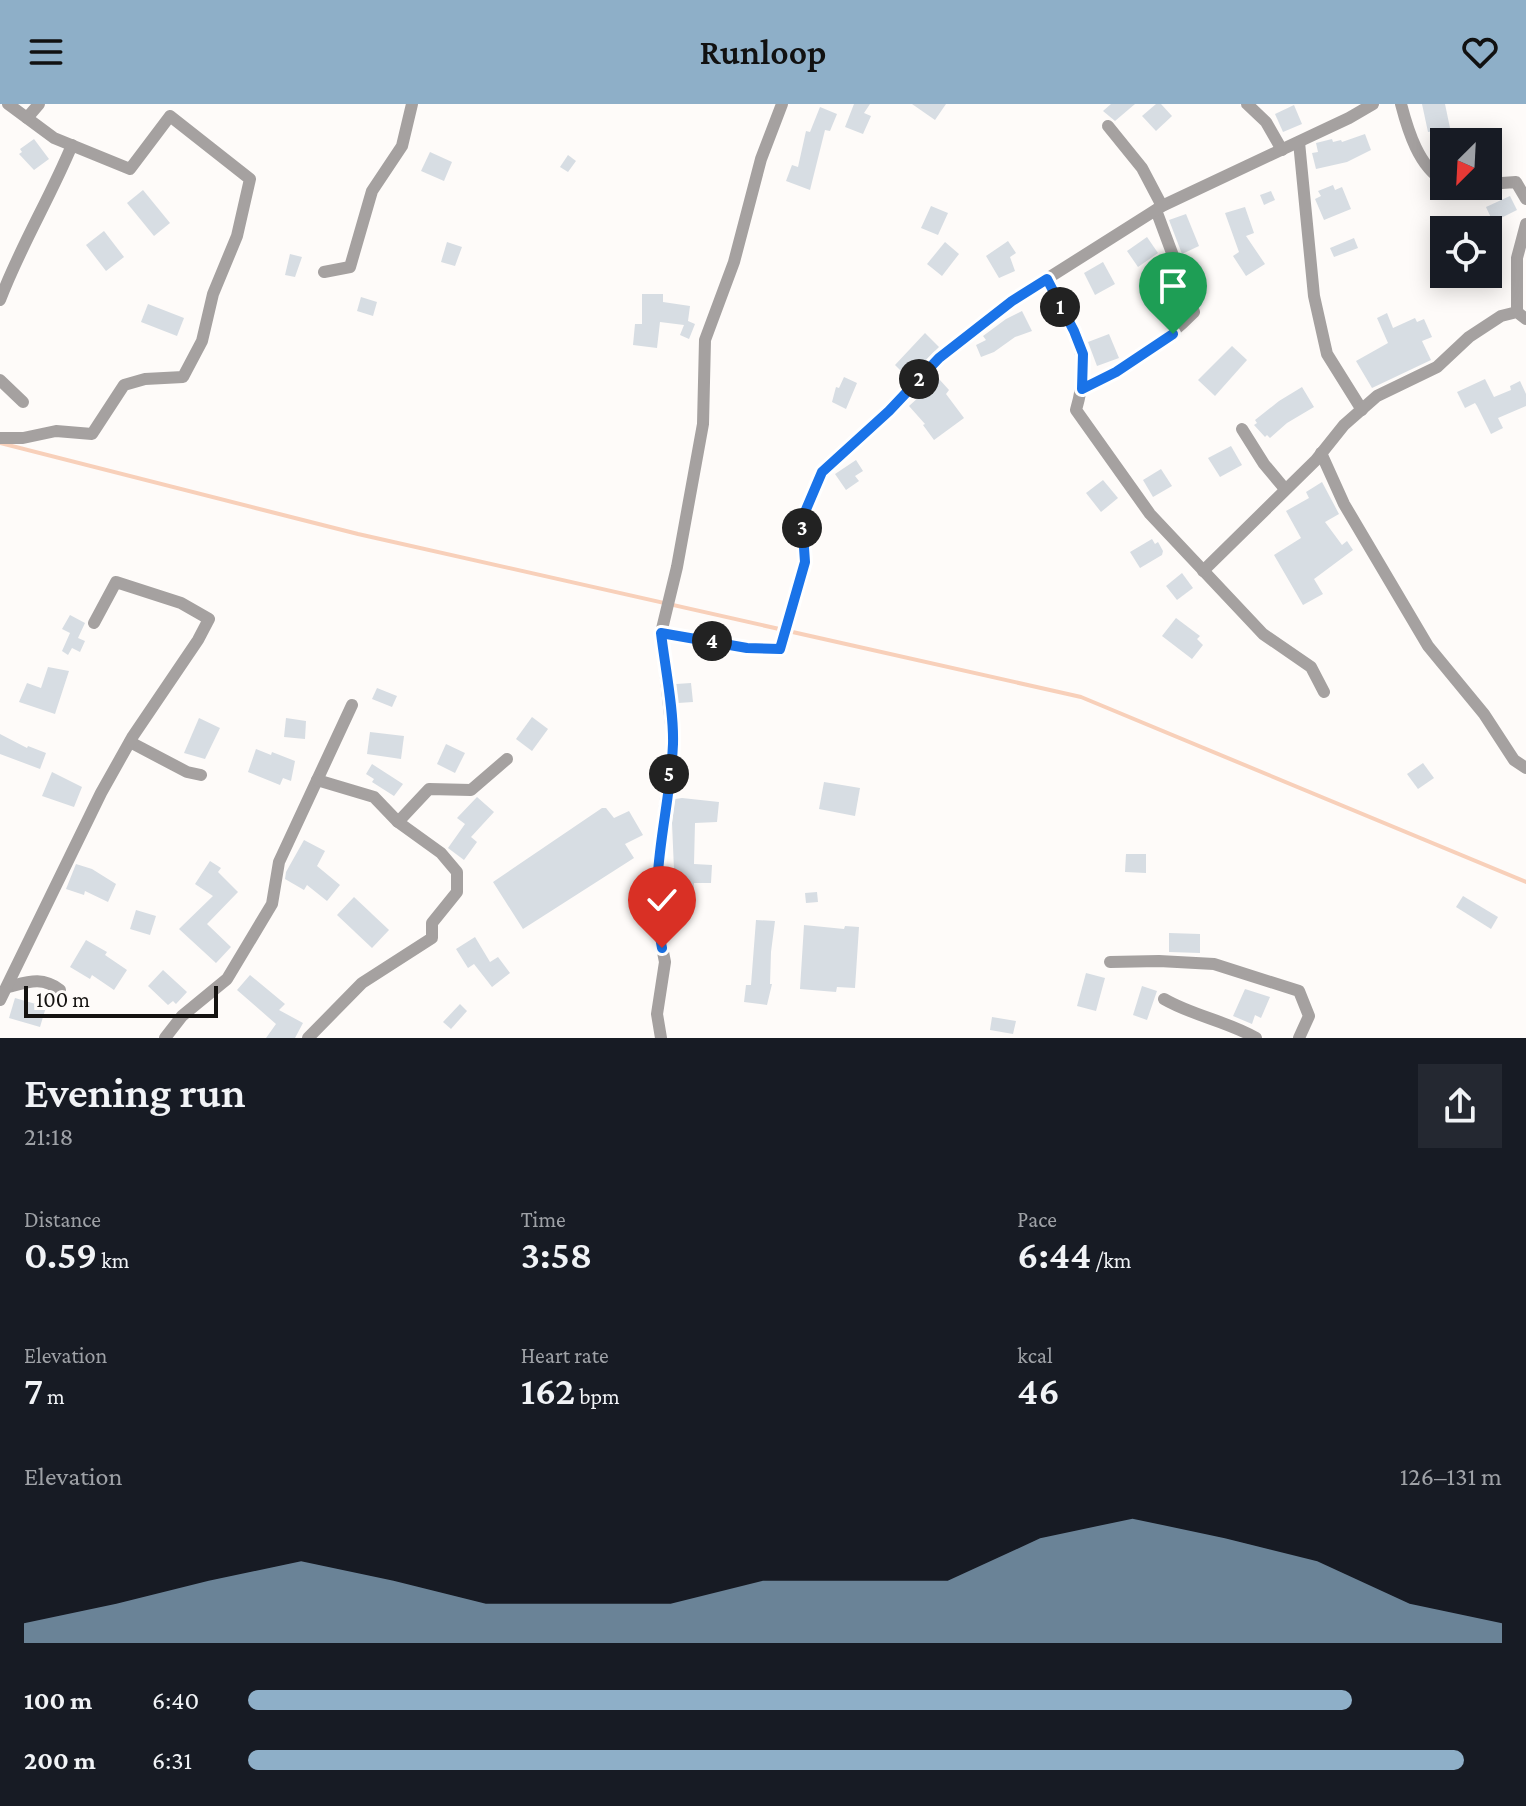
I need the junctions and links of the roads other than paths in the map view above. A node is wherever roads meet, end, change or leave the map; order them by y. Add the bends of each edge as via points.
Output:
1 (8, 104) edge
2 (39, 104) edge
3 (412, 104) edge
4 (782, 104) edge
5 (1247, 104) edge
6 (1373, 104) edge
7 (1401, 104) edge
8 (27, 118) junction
9 (1108, 126) dead end
10 (1299, 142) junction
11 (72, 145) junction
12 (1282, 150) junction
13 (1430, 173) edge
14 (1502, 183) edge
15 (1526, 199) edge
16 (1159, 208) junction
17 (1526, 224) edge
18 (324, 272) dead end
19 (1047, 279) junction
20 (0, 300) edge
21 (1521, 315) edge
22 (0, 380) edge
23 (1082, 389) junction
24 (23, 402) dead end
25 (1362, 410) junction
26 (1242, 429) dead end
27 (0, 438) edge
28 (1321, 453) junction
29 (1285, 489) junction
30 (1203, 571) junction
31 (94, 623) dead end
32 (661, 633) junction
33 (1324, 692) dead end
34 (352, 705) dead end
35 (130, 742) junction
36 (507, 759) dead end
37 (1526, 768) edge
38 (201, 775) dead end
39 (317, 780) junction
40 (398, 822) junction
41 (1110, 962) dead end
42 (8, 987) junction
43 (60, 990) dead end
44 (1164, 999) dead end
45 (0, 1000) edge
46 (165, 1038) edge
47 (308, 1038) edge
48 (661, 1038) edge
49 (1256, 1038) edge
50 (1299, 1038) edge

1 - 8 street
2 - 8 street
3 - 18 street via 402,146 372,191 350,267
4 - 32 street via 705,340 703,424
5 - 12 street via 1266,122
6 - 10 street
7 - 13 street
8 - 11 street
9 - 16 street via 1142,168
10 - 12 street
10 - 25 street via 1314,296 1327,354
11 - 20 street
11 - 27 street via 130,169 170,116 250,179 237,236 213,294 202,341 183,377 124,385 92,434 56,431
12 - 16 street
14 - 15 street via 1516,182
16 - 19 street
16 - 23 street via 1194,312 1173,334
17 - 21 street via 1517,258
19 - 23 street via 1083,354
19 - 32 street via 939,358 822,472 802,519 805,562 780,649
21 - 25 street via 1501,316 1437,367 1377,396
22 - 24 street
23 - 30 street via 1076,410 1150,514
25 - 28 street
26 - 29 street
28 - 29 street
28 - 37 street via 1344,504 1428,646 1514,760
29 - 30 street
30 - 33 street via 1263,634 1311,667
31 - 35 street via 116,582 181,603 209,619
32 - 48 street via 673,743 656,875 665,962 657,1014
34 - 39 street
35 - 38 street
35 - 42 street
36 - 40 street via 471,790 429,789
39 - 40 street via 374,797
39 - 46 street via 279,862 272,904 227,979 182,1016
40 - 47 street via 441,853 457,872 457,892 432,923 432,938 362,983
41 - 50 street via 1214,964 1299,991 1309,1016
42 - 43 street via 32,981 49,982
42 - 45 street
44 - 49 street

